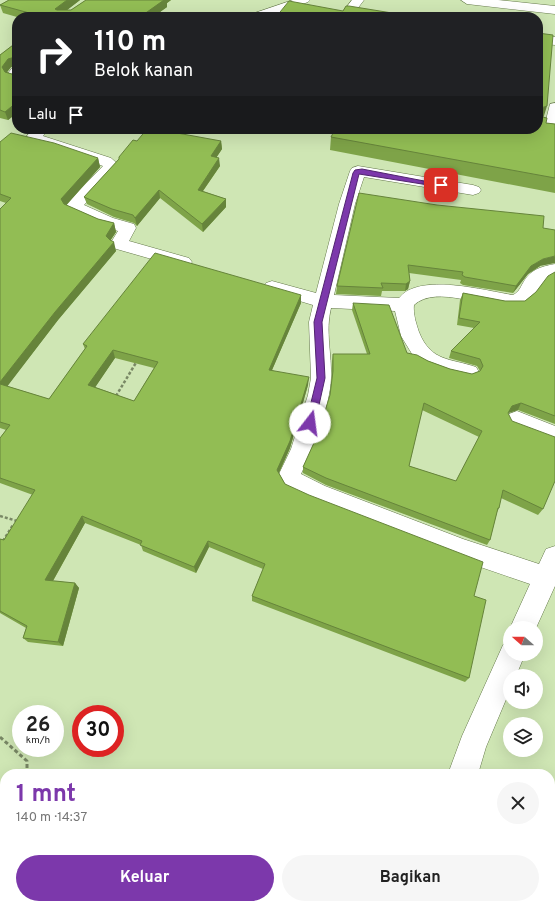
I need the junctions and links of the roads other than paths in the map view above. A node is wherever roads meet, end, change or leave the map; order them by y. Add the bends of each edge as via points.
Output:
1 (304, 0) edge
2 (358, 0) edge
3 (467, 0) edge
4 (555, 10) edge
5 (270, 12) edge
6 (349, 12) edge
7 (543, 39) edge
8 (555, 41) edge
9 (555, 108) edge
10 (543, 126) edge
11 (36, 134) edge
12 (473, 190) dead end
13 (198, 266) edge
14 (555, 270) edge
15 (256, 283) edge
16 (323, 302) junction
17 (404, 305) junction
18 (469, 372) edge
19 (517, 420) dead end
20 (555, 435) edge
21 (550, 568) edge
22 (526, 621) edge
23 (509, 661) edge
24 (465, 769) edge

1 - 5 street
2 - 6 street
3 - 4 street
7 - 8 street
9 - 10 street via 553,122
11 - 13 street via 35,138 106,161 112,166 73,207 128,228 119,244
12 - 16 street via 358,171 347,204
14 - 17 street via 544,271 534,278 525,298 521,301 436,291 408,298
15 - 16 street
16 - 17 street
16 - 21 street via 318,322 321,378 302,450 289,476 294,482 463,550
17 - 18 street via 408,328 421,355 428,360
19 - 20 street
21 - 22 street
23 - 24 street

